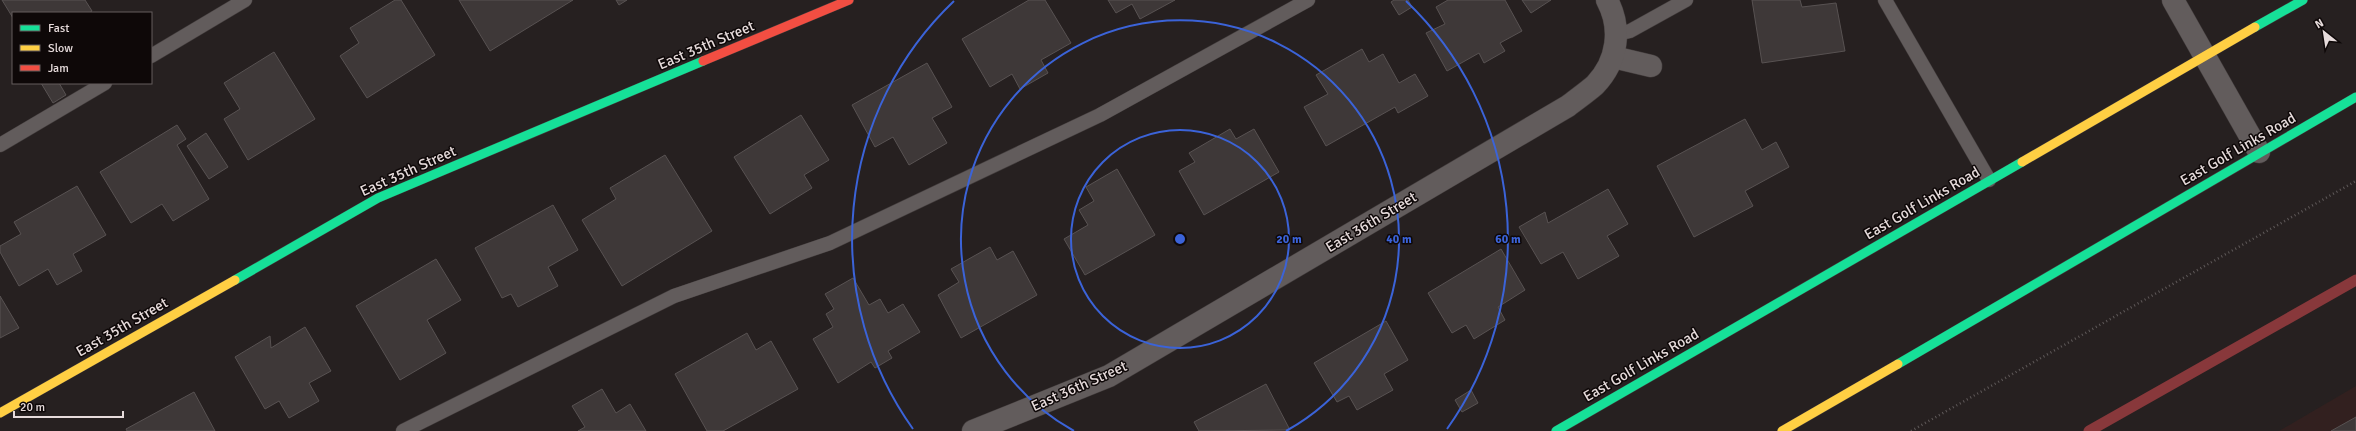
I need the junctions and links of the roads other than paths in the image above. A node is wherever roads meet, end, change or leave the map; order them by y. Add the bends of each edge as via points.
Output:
1 (246, 0) edge
2 (849, 0) edge
3 (1308, 0) edge
4 (1607, 0) edge
5 (1686, 0) edge
6 (1886, 0) edge
7 (2173, 0) edge
8 (2303, 0) edge
9 (1618, 34) junction
10 (152, 55) edge
11 (1613, 56) junction
12 (2204, 56) junction
13 (1651, 66) dead end
14 (103, 84) edge
15 (2356, 97) edge
16 (0, 145) edge
17 (2259, 152) junction
18 (1989, 180) junction
19 (0, 413) edge
20 (403, 431) edge
21 (972, 431) edge
22 (1556, 431) edge
23 (1782, 431) edge

1 - 10 lane
2 - 19 main road, East 35th Street via 378,198
3 - 20 lane via 1100,115 830,243 674,296
4 - 9 street, East 36th Street via 1614,14
5 - 9 lane
6 - 18 lane
7 - 12 street
8 - 12 main road, East Golf Links Road
9 - 11 street, East 36th Street
11 - 13 street
11 - 21 street, East 36th Street via 1596,84 1568,106 1110,376
12 - 17 street
12 - 18 main road, East Golf Links Road
14 - 16 lane
15 - 17 main road, East Golf Links Road
17 - 23 main road, East Golf Links Road
18 - 22 main road, East Golf Links Road

